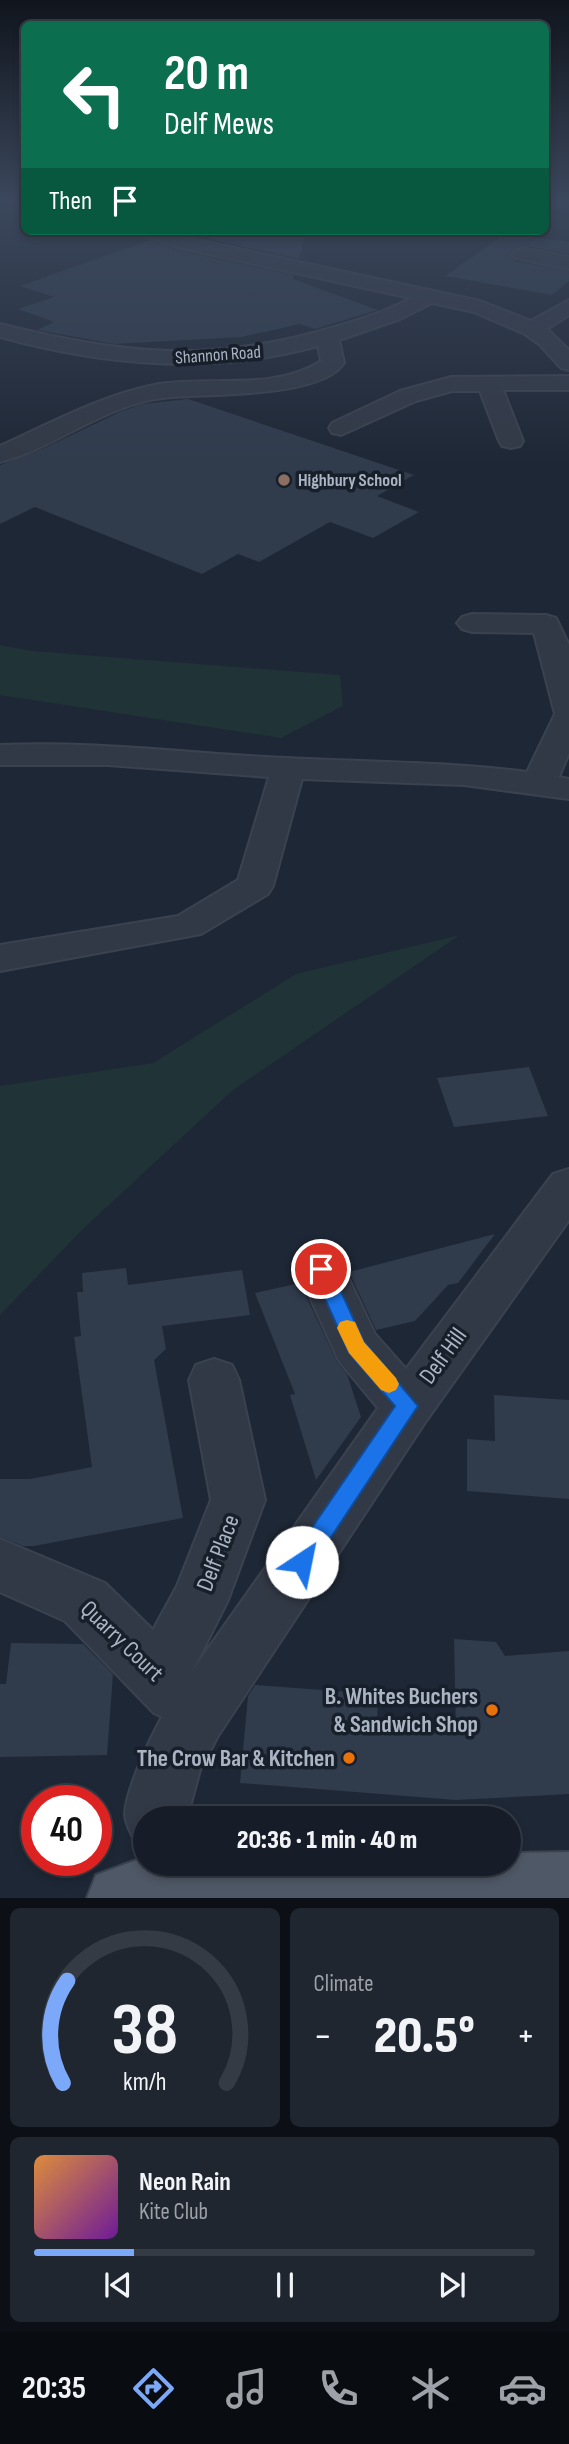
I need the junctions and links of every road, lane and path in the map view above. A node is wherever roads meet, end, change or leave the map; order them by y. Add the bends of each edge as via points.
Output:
1 (395, 288) edge
2 (430, 295) junction
3 (569, 306) edge
4 (533, 328) junction
5 (0, 330) edge
6 (327, 337) junction
7 (569, 363) edge
8 (569, 383) edge
9 (489, 385) junction
10 (341, 428) dead end
11 (511, 441) dead end
12 (0, 455) edge
13 (472, 622) dead end
14 (569, 711) edge
15 (569, 717) edge
16 (0, 755) edge
17 (288, 768) junction
18 (554, 786) edge
19 (0, 958) edge
20 (569, 1186) edge
21 (321, 1269) dead end
22 (214, 1380) dead end
23 (408, 1406) junction
24 (0, 1565) edge
25 (178, 1695) junction
26 (159, 1806) edge
27 (150, 1881) edge
28 (530, 1889) edge

1 - 2 street
2 - 4 street via 480,307
2 - 6 street, Shannon Road via 376,321
3 - 4 street
4 - 7 street
5 - 6 street, Shannon Road via 101,354 183,359 259,353
6 - 12 street via 333,363 315,375 274,384 160,391 119,402
8 - 9 street
9 - 10 street via 451,384 408,396
9 - 11 street
13 - 14 street via 546,624
15 - 18 street
16 - 17 street via 49,751
17 - 18 street via 391,771
17 - 19 street via 256,886 188,926
20 - 23 street, Delf Hill
21 - 23 street via 356,1347
22 - 25 street, Delf Place via 238,1500 200,1600
23 - 25 street, Delf Hill via 227,1673
24 - 25 street, Quarry Court via 85,1602
25 - 26 street, Delf Hill via 177,1748
27 - 28 main road via 257,1888

